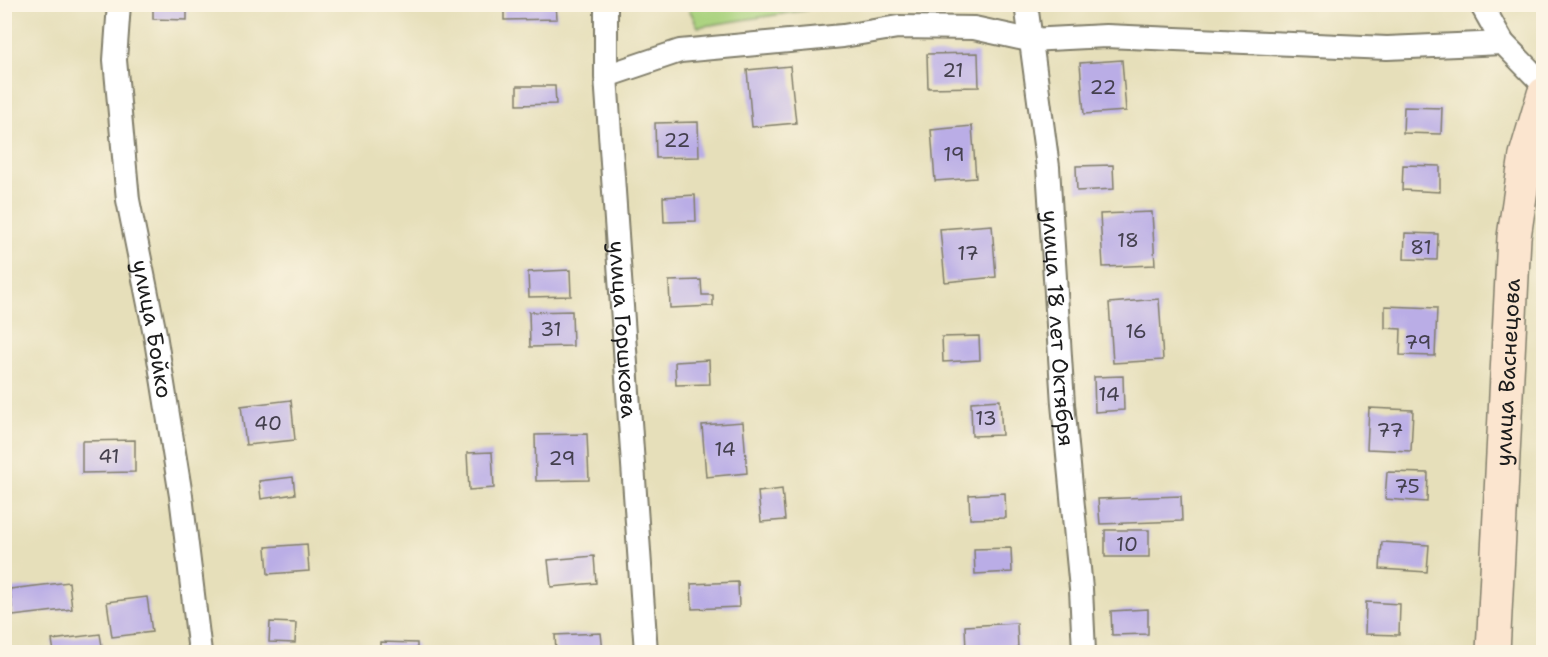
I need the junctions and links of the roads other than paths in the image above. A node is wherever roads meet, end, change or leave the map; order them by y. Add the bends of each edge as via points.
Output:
1 (119, 4) edge
2 (606, 4) edge
3 (1026, 4) edge
4 (1480, 4) edge
5 (1029, 40) junction
6 (1503, 43) junction
7 (606, 76) junction
8 (1544, 85) edge
9 (1544, 94) edge
10 (200, 652) edge
11 (646, 652) edge
12 (1084, 652) edge
13 (1493, 652) edge

1 - 10 street, улица Бойко via 115,60 128,200 155,334
2 - 7 street, улица Горшкова
3 - 5 street, улица 18 лет Октября
4 - 6 street
5 - 6 street via 1106,36 1387,48
5 - 7 street via 974,28 898,27 680,51
5 - 12 street, улица 18 лет Октября via 1048,167
6 - 8 street
7 - 11 street, улица Горшкова
9 - 13 street, улица Васнецова via 1526,154 1514,237

